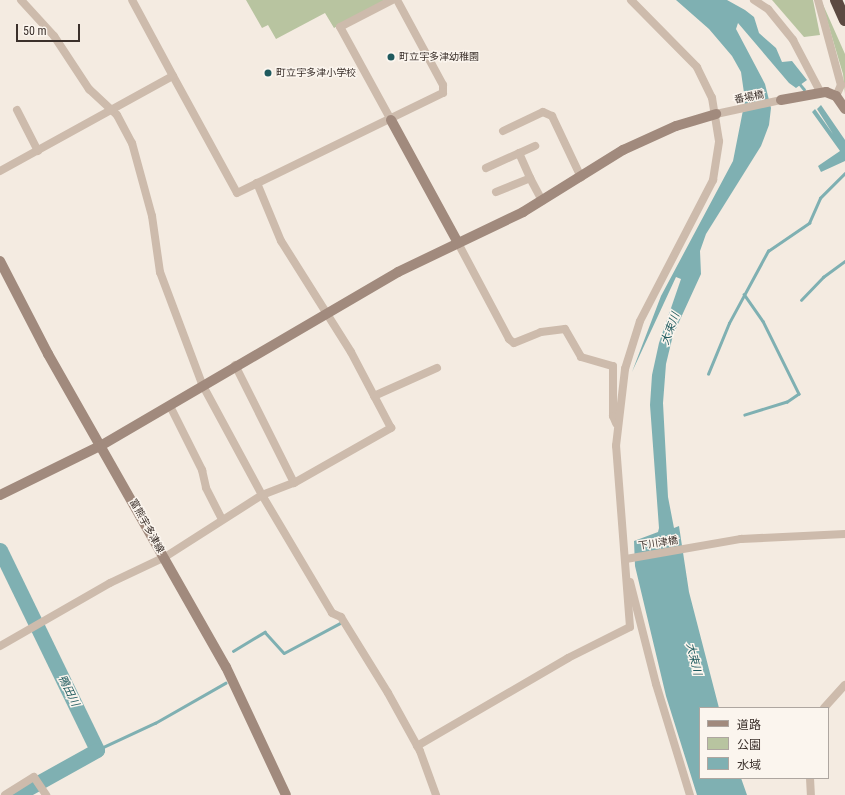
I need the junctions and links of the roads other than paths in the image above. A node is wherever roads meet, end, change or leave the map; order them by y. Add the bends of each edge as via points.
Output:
1 (21, 0) edge
2 (132, 0) edge
3 (392, 0) edge
4 (397, 0) edge
5 (631, 0) edge
6 (754, 0) edge
7 (818, 0) edge
8 (836, 0) edge
9 (845, 20) edge
10 (174, 76) junction
11 (821, 93) junction
12 (836, 96) junction
13 (781, 100) joint
14 (845, 109) edge
15 (17, 110) dead end
16 (112, 111) junction
17 (718, 113) junction
18 (391, 120) junction
19 (503, 132) dead end
20 (535, 146) dead end
21 (38, 151) junction
22 (519, 153) junction
23 (486, 168) dead end
24 (0, 171) edge
25 (581, 177) junction
26 (530, 178) junction
27 (257, 183) junction
28 (496, 192) dead end
29 (542, 201) junction
30 (458, 243) junction
31 (0, 261) edge
32 (324, 313) junction
33 (234, 365) junction
34 (437, 368) dead end
35 (202, 384) junction
36 (374, 396) junction
37 (170, 406) junction
38 (617, 424) junction
39 (102, 445) junction
40 (294, 483) junction
41 (0, 495) edge
42 (262, 495) junction
43 (221, 518) junction
44 (845, 534) edge
45 (165, 557) junction
46 (628, 558) junction
47 (629, 578) junction
48 (0, 646) edge
49 (845, 686) edge
50 (825, 707) edge
51 (417, 746) junction
52 (810, 779) edge
53 (5, 795) edge
54 (46, 795) edge
55 (286, 795) edge
56 (436, 795) edge
57 (690, 795) edge
58 (811, 795) edge

1 - 16 street via 54,36 89,89
2 - 10 street
3 - 18 street via 340,27
4 - 18 street via 444,89 440,96
5 - 17 street via 697,67
6 - 11 street via 768,9 793,40
7 - 12 street via 841,85
8 - 9 highway
10 - 16 street
10 - 27 street via 237,193
11 - 12 street
11 - 13 street
12 - 14 street
13 - 17 street, 番場橋
15 - 21 street
16 - 21 street
16 - 35 street via 132,143 152,216 160,272
17 - 25 street via 640,141
17 - 38 street via 719,141 713,180 666,268 633,341
18 - 27 street
18 - 30 street
19 - 25 street via 543,112 552,116
20 - 22 street
21 - 24 street
22 - 23 street
22 - 26 street
25 - 29 street
26 - 28 street
26 - 29 street
27 - 32 street via 281,240
29 - 30 street
30 - 32 street
30 - 38 street via 509,339 518,342 541,332 565,329 581,357 613,366 613,416
31 - 39 street, 富熊宇多津線 via 48,354
32 - 33 street
32 - 36 street
33 - 35 street
33 - 40 street
34 - 36 street
35 - 37 street
35 - 42 street
36 - 40 street via 391,428
37 - 39 street
37 - 43 street via 202,470 206,488
38 - 46 street via 618,480
39 - 41 street
39 - 45 street, 富熊宇多津線
40 - 42 street
42 - 43 street
42 - 51 street via 332,613 341,618 352,633
43 - 45 street
44 - 46 street, 下川津橋 via 741,539
45 - 48 street via 110,582
45 - 55 street, 富熊宇多津線 via 226,667
46 - 47 street
47 - 51 street via 630,627
47 - 57 street via 656,684
49 - 50 street
51 - 56 street
52 - 58 street
53 - 54 street via 34,777

